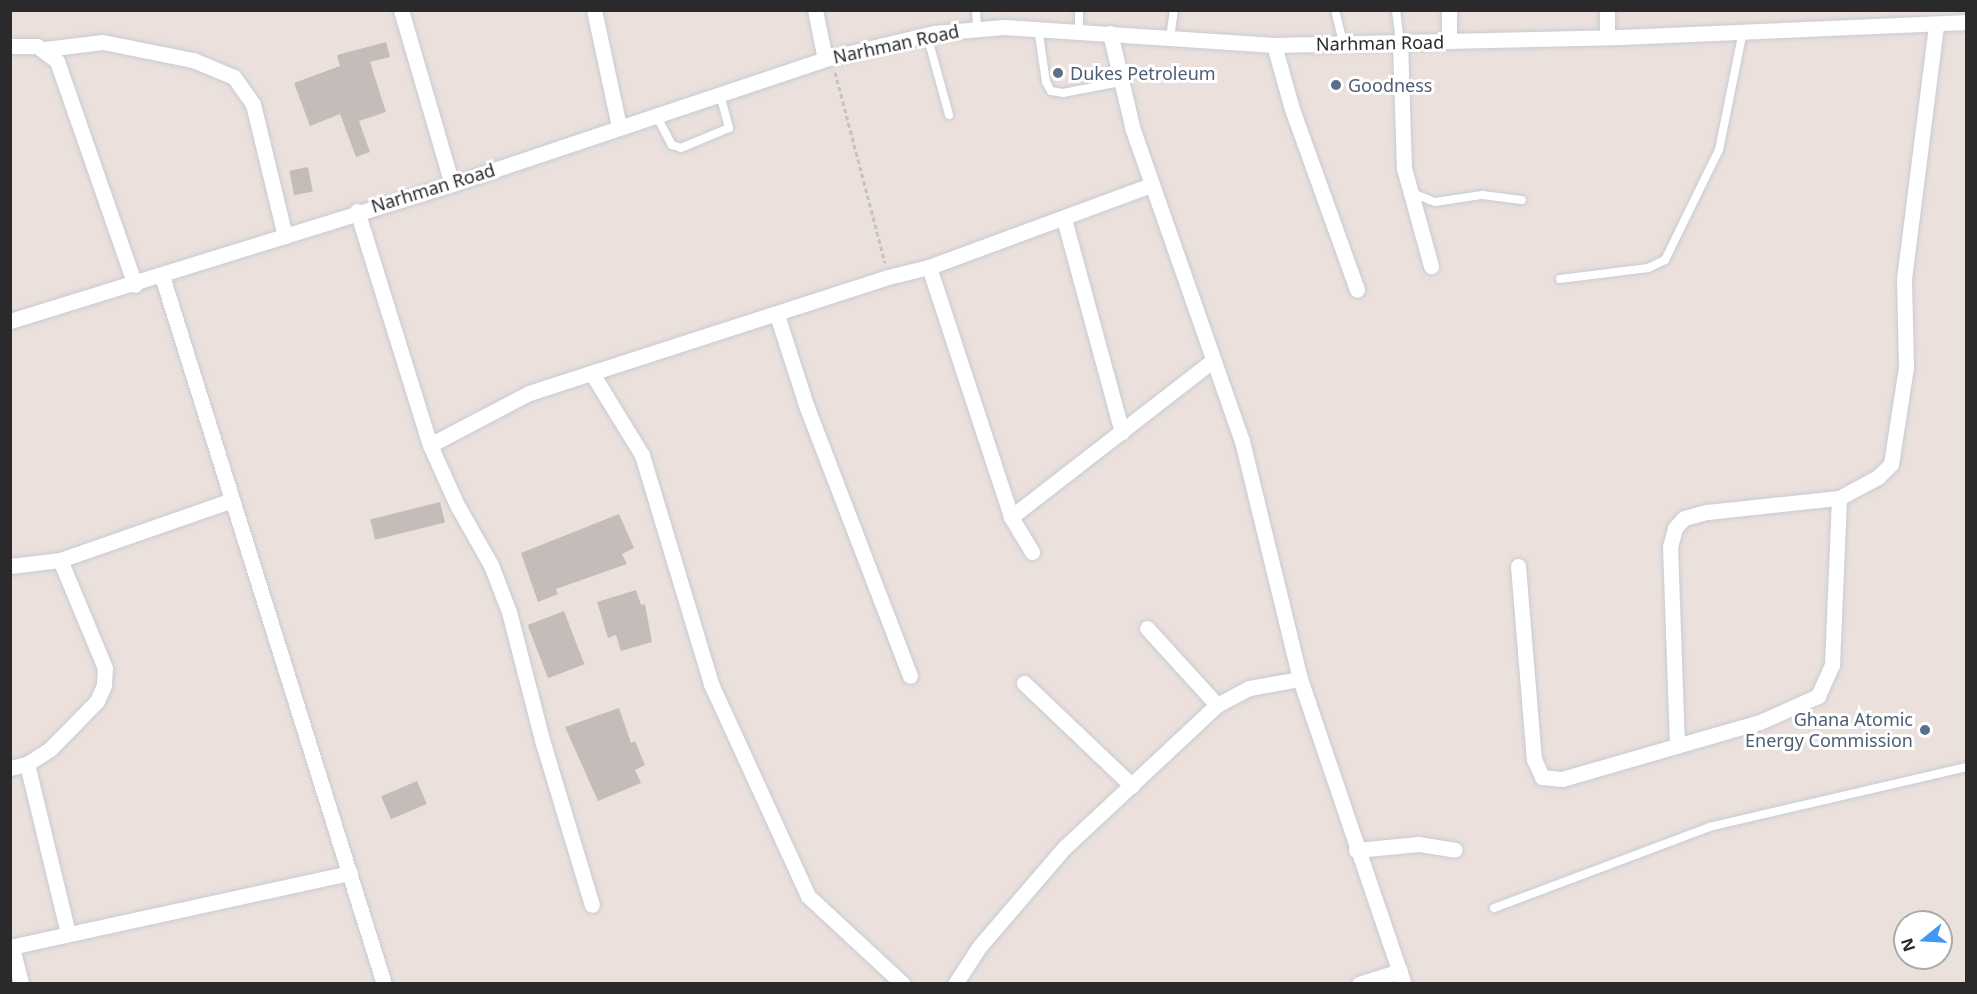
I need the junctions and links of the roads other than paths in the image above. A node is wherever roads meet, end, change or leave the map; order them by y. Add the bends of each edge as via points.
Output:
1 (401, 10) edge
2 (594, 10) edge
3 (815, 10) edge
4 (976, 10) edge
5 (1079, 10) edge
6 (1174, 10) edge
7 (1335, 10) edge
8 (1396, 10) edge
9 (1449, 10) edge
10 (1607, 10) edge
11 (1966, 22) edge
12 (1936, 24) junction
13 (977, 28) junction
14 (1038, 28) junction
15 (1079, 30) junction
16 (1743, 30) junction
17 (1110, 33) junction
18 (927, 34) junction
19 (1170, 38) junction
20 (1607, 38) junction
21 (1449, 41) junction
22 (1400, 42) junction
23 (1343, 43) junction
24 (1274, 45) junction
25 (10, 46) edge
26 (45, 49) junction
27 (828, 58) junction
28 (1120, 82) junction
29 (720, 94) junction
30 (656, 115) junction
31 (950, 115) dead end
32 (618, 127) junction
33 (452, 184) junction
34 (1151, 185) junction
35 (1409, 191) junction
36 (1522, 200) dead end
37 (357, 211) junction
38 (1064, 219) junction
39 (285, 236) junction
40 (1431, 266) dead end
41 (929, 267) junction
42 (162, 276) junction
43 (1560, 279) dead end
44 (135, 285) junction
45 (1357, 290) dead end
46 (777, 315) junction
47 (10, 321) edge
48 (1211, 362) junction
49 (593, 375) junction
50 (1122, 432) junction
51 (430, 444) junction
52 (1839, 498) junction
53 (230, 501) junction
54 (1011, 517) junction
55 (1032, 552) dead end
56 (60, 560) junction
57 (10, 566) edge
58 (1518, 566) dead end
59 (1147, 628) dead end
60 (909, 675) dead end
61 (1300, 679) junction
62 (1024, 683) dead end
63 (1217, 705) junction
64 (1677, 746) junction
65 (27, 764) junction
66 (1966, 767) edge
67 (10, 768) edge
68 (1132, 786) junction
69 (1356, 849) junction
70 (1455, 850) dead end
71 (351, 873) junction
72 (592, 905) dead end
73 (1494, 908) dead end
74 (68, 934) junction
75 (11, 947) edge
76 (1402, 977) edge
77 (21, 984) edge
78 (384, 984) edge
79 (903, 984) edge
80 (955, 984) edge
81 (1359, 984) edge

1 - 33 street
2 - 32 street
3 - 27 street
4 - 13 lane
5 - 15 lane
6 - 19 lane
7 - 23 lane
8 - 22 lane
9 - 21 street
10 - 20 street
11 - 12 street, Narhman Road
12 - 16 street, Narhman Road
12 - 52 street via 1904,279 1906,368 1891,464 1878,477
13 - 14 street, Narhman Road
13 - 18 street, Narhman Road
14 - 15 street, Narhman Road
14 - 28 lane via 1046,82 1051,91 1063,93
15 - 17 street, Narhman Road
16 - 20 street, Narhman Road
16 - 43 lane via 1719,150 1665,260 1648,268
17 - 19 street, Narhman Road
17 - 28 street
18 - 27 street, Narhman Road
18 - 31 lane
19 - 24 street, Narhman Road
20 - 21 street, Narhman Road
21 - 22 street, Narhman Road
22 - 23 street, Narhman Road
22 - 35 street via 1404,168
23 - 24 street, Narhman Road
24 - 45 street via 1292,109
25 - 26 street
26 - 39 street via 103,42 193,60 234,77 253,105
26 - 44 street via 57,62 77,114
27 - 29 street, Narhman Road
28 - 34 street
29 - 30 street, Narhman Road
29 - 30 lane via 729,128 681,148 672,145
30 - 32 street, Narhman Road
32 - 33 street, Narhman Road
33 - 37 street, Narhman Road
34 - 38 street
34 - 48 street
35 - 36 lane via 1435,202 1482,195
35 - 40 street
37 - 39 street, Narhman Road
37 - 51 street
38 - 41 street
38 - 50 street
39 - 42 street, Narhman Road
41 - 46 street via 888,276
41 - 54 street
42 - 44 street, Narhman Road
42 - 53 street
44 - 47 street, Narhman Road
46 - 49 street
46 - 60 street via 806,405
48 - 50 street
48 - 61 street via 1242,441
49 - 51 street via 529,393
49 - 79 street via 642,455 711,684 808,896
50 - 54 street
51 - 72 street via 457,505 491,565 509,612
52 - 64 street via 1832,665 1824,687 1818,696 1760,722
52 - 64 street via 1707,512 1684,518 1675,528 1670,547
53 - 56 street
53 - 71 street
54 - 55 street
56 - 57 street
56 - 65 street via 105,668 104,685 97,701 50,749
58 - 64 street via 1534,759 1542,777 1562,779
59 - 63 street
61 - 63 street via 1249,688
61 - 69 street
62 - 68 street
63 - 68 street
65 - 67 street
65 - 74 street
66 - 73 lane via 1709,827
68 - 80 street via 1064,849 979,947
69 - 70 street via 1419,844
69 - 76 street
71 - 74 street
71 - 78 street
74 - 75 street
75 - 77 street
76 - 81 street

